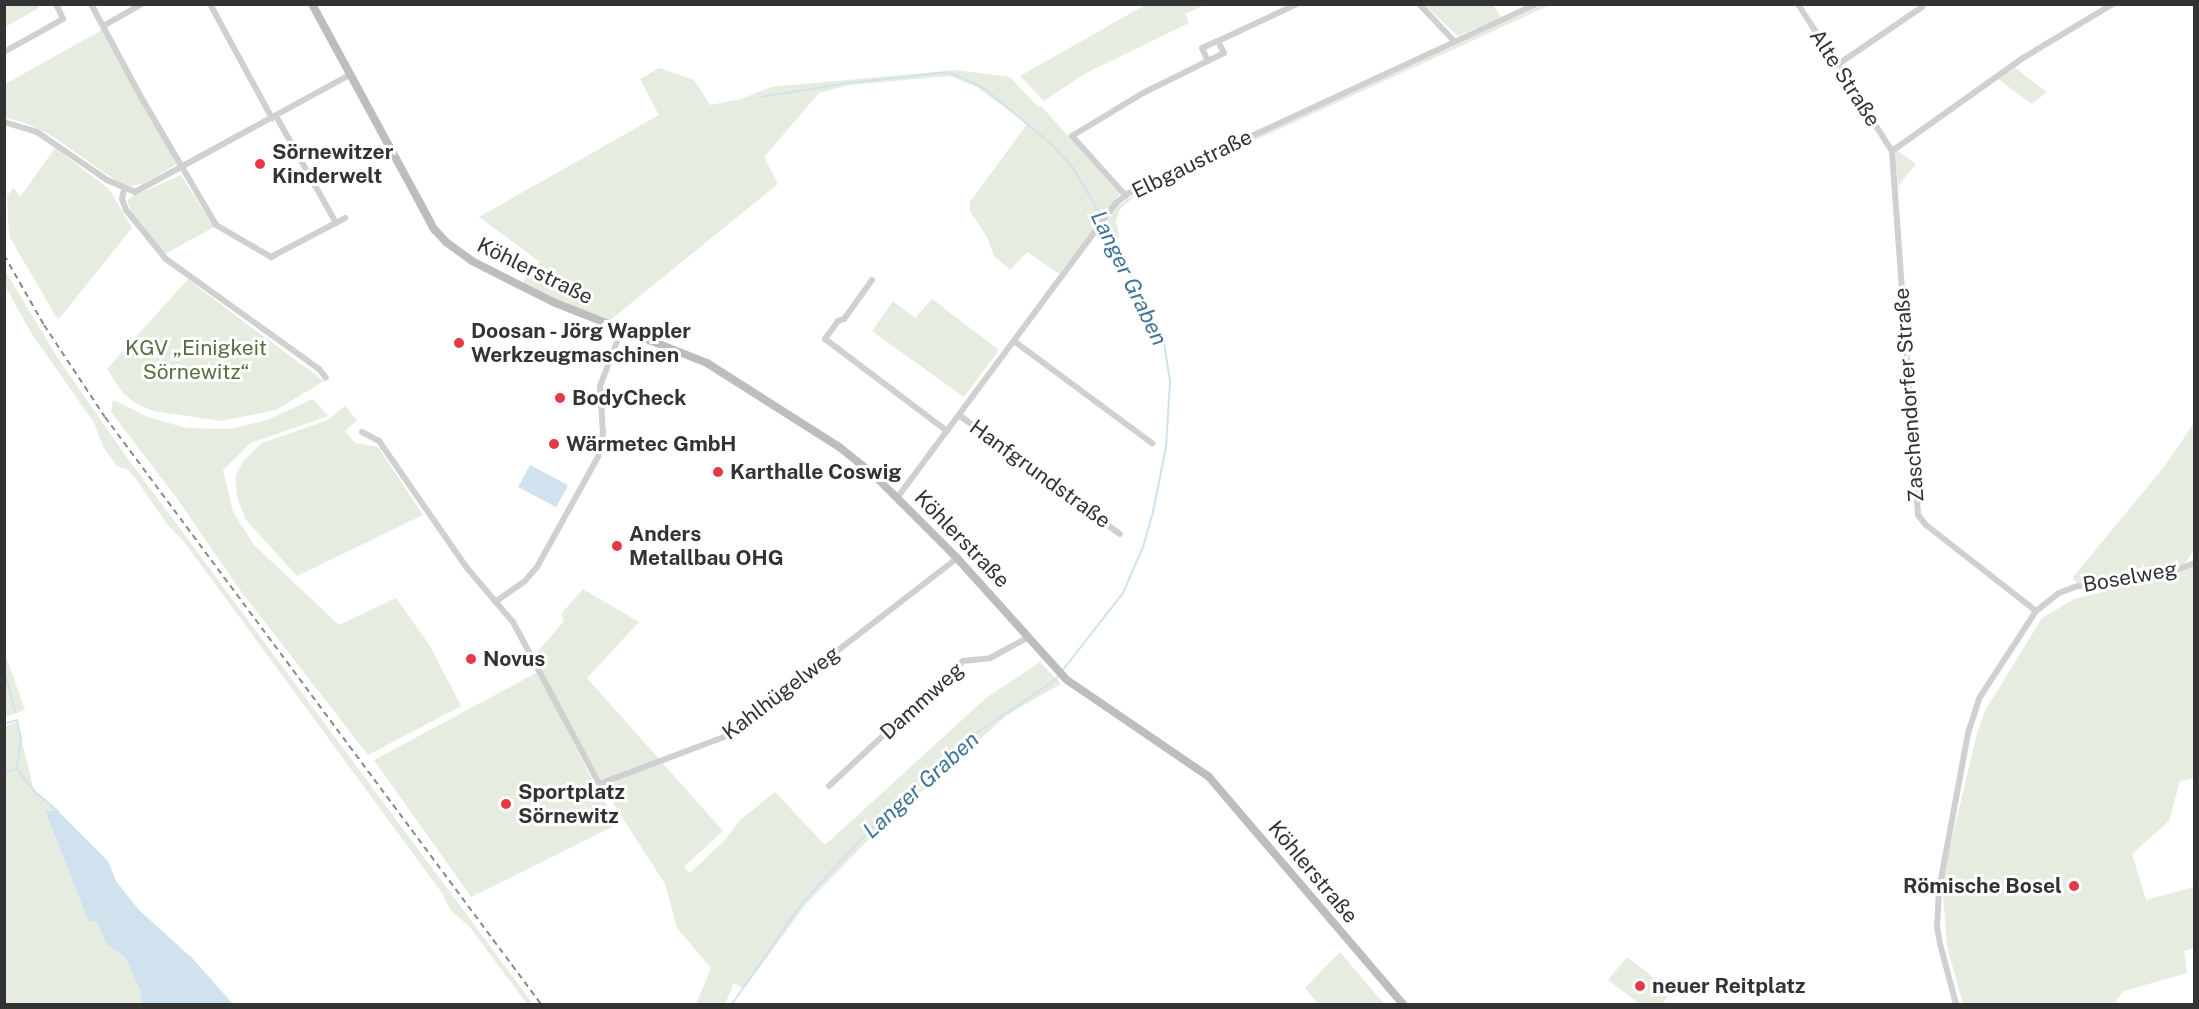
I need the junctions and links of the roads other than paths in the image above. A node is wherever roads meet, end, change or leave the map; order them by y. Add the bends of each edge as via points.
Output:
1 (56, 4) edge
2 (91, 4) edge
3 (142, 4) edge
4 (210, 4) edge
5 (312, 4) edge
6 (1297, 4) edge
7 (1419, 4) edge
8 (1537, 4) edge
9 (1798, 4) edge
10 (2113, 4) edge
11 (1922, 7) dead end
12 (103, 26) junction
13 (1218, 41) junction
14 (1455, 42) junction
15 (4, 52) edge
16 (1208, 61) junction
17 (1837, 65) junction
18 (350, 75) junction
19 (274, 117) junction
20 (6, 123) edge
21 (1892, 151) junction
22 (182, 168) junction
23 (124, 189) junction
24 (1126, 196) junction
25 (345, 218) dead end
26 (336, 223) junction
27 (872, 280) dead end
28 (621, 331) junction
29 (1014, 341) junction
30 (326, 378) dead end
31 (959, 415) junction
32 (947, 431) junction
33 (362, 432) dead end
34 (1152, 443) dead end
35 (897, 498) junction
36 (1120, 534) dead end
37 (957, 558) junction
38 (2194, 563) edge
39 (495, 602) junction
40 (2036, 611) junction
41 (1027, 638) junction
42 (829, 786) dead end
43 (1403, 1005) edge
44 (1956, 1005) edge

1 - 15 street via 63,19
2 - 12 street
3 - 12 street
4 - 19 street
5 - 18 street, Köhlerstraße
6 - 13 street
7 - 14 street
8 - 14 street, Elbgaustraße
9 - 17 street, Alte Straße
10 - 21 street via 2023,58
11 - 17 street
12 - 22 street
13 - 16 street via 1224,53
13 - 16 street via 1202,48
14 - 24 street, Elbgaustraße
16 - 24 street via 1143,93 1072,136
17 - 21 street, Alte Straße
18 - 19 street
18 - 28 street, Köhlerstraße via 434,229 446,242 472,261 544,298
19 - 22 street
19 - 26 street
20 - 23 street via 37,132
21 - 40 street, Zaschendorfer Straße via 1916,510 1926,525
22 - 23 street via 135,192
22 - 26 street via 216,225 271,257
23 - 30 street via 126,210 166,259 319,369
24 - 29 street, Elbgaustraße
25 - 26 street
27 - 32 street via 825,339
28 - 35 street, Köhlerstraße via 707,363 833,442
28 - 39 street via 600,386 603,433 598,457 537,567 524,582
29 - 31 street, Elbgaustraße
29 - 34 street
31 - 32 street, Elbgaustraße
31 - 36 street, Hanfgrundstraße
32 - 35 street, Elbgaustraße
33 - 39 street via 379,441 443,535
35 - 37 street, Köhlerstraße
37 - 39 street, Kahlhügelweg via 727,736 599,784 521,636
37 - 41 street, Köhlerstraße
38 - 40 street, Boselweg via 2171,572 2134,574 2075,586
40 - 44 street via 1980,697 1968,733 1940,876 1937,912 1940,944
41 - 42 street, Dammweg via 990,658 963,661
41 - 43 street, Köhlerstraße via 1066,680 1209,777

